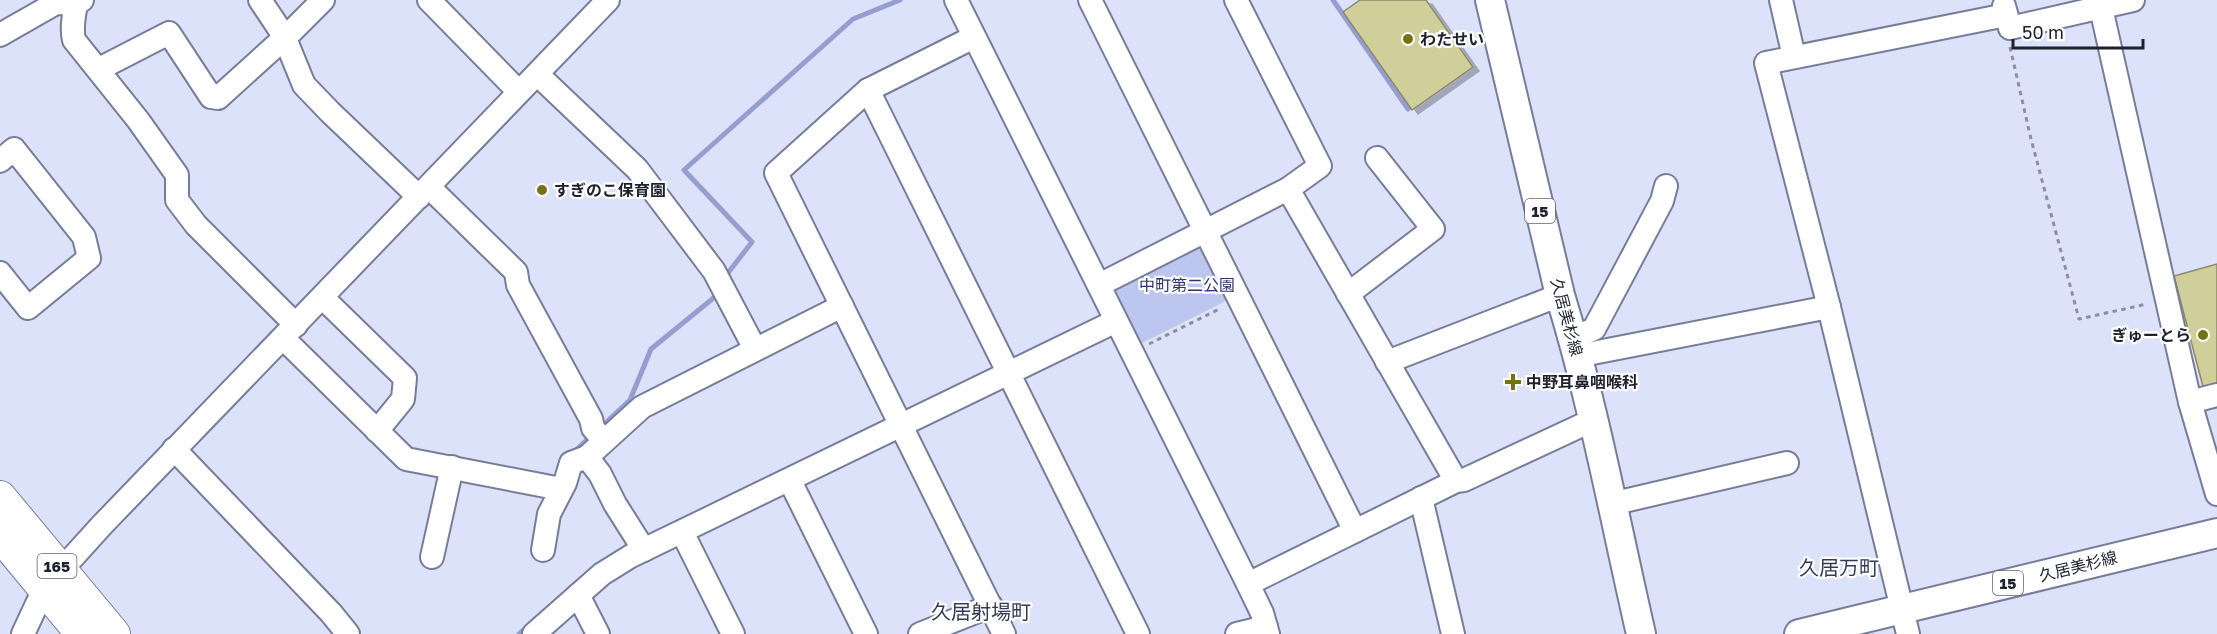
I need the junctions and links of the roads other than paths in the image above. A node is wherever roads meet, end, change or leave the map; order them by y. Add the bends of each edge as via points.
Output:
1 (260, 0) edge
2 (323, 0) edge
3 (429, 0) edge
4 (608, 0) edge
5 (956, 0) edge
6 (1090, 0) edge
7 (1236, 0) edge
8 (1490, 0) edge
9 (1781, 0) edge
10 (2133, 0) edge
11 (79, 2) edge
12 (2101, 8) junction
13 (2006, 14) edge
14 (0, 35) edge
15 (284, 36) junction
16 (974, 37) junction
17 (1794, 57) junction
18 (99, 69) junction
19 (537, 74) junction
20 (868, 90) junction
21 (519, 92) junction
22 (1377, 158) dead end
23 (0, 160) edge
24 (1666, 186) dead end
25 (1288, 189) junction
26 (424, 192) junction
27 (1205, 231) junction
28 (0, 273) edge
29 (1098, 285) junction
30 (1348, 294) junction
31 (1560, 294) junction
32 (323, 298) junction
33 (842, 306) junction
34 (1829, 307) junction
35 (1116, 321) junction
36 (290, 332) junction
37 (1575, 347) junction
38 (755, 350) junction
39 (1388, 362) junction
40 (1009, 372) junction
41 (2217, 395) edge
42 (2190, 402) junction
43 (1593, 420) junction
44 (901, 425) junction
45 (377, 431) junction
46 (600, 436) junction
47 (174, 449) junction
48 (587, 457) junction
49 (1787, 463) dead end
50 (452, 467) junction
51 (790, 481) junction
52 (1456, 481) junction
53 (561, 489) junction
54 (2217, 494) edge
55 (0, 497) edge
56 (1421, 498) junction
57 (1611, 504) junction
58 (1355, 531) junction
59 (682, 532) junction
60 (2217, 533) edge
61 (0, 535) edge
62 (543, 550) dead end
63 (645, 550) junction
64 (432, 557) dead end
65 (52, 580) junction
66 (1248, 584) junction
67 (578, 595) junction
68 (991, 606) junction
69 (1905, 621) edge
70 (1267, 631) edge
71 (23, 634) edge
72 (82, 634) edge
73 (114, 634) edge
74 (348, 634) edge
75 (534, 634) edge
76 (598, 634) edge
77 (733, 634) edge
78 (866, 634) edge
79 (920, 634) edge
80 (1004, 634) edge
81 (1138, 634) edge
82 (1237, 634) edge
83 (1453, 634) edge
84 (1641, 634) edge
85 (1799, 634) edge

1 - 15 street
2 - 15 street
3 - 21 street
4 - 19 street
5 - 16 street
6 - 27 street
7 - 25 street via 1320,166
8 - 31 main road, 久居美杉線 / 15
9 - 17 street
10 - 12 street
11 - 14 street via 56,3
11 - 18 street via 72,32 74,40
12 - 13 street
12 - 42 street
13 - 17 street
15 - 18 street via 218,98 211,97 169,33
15 - 26 street via 304,85
16 - 20 street
16 - 29 street
17 - 34 street via 1766,63
18 - 36 street via 177,175 177,200
19 - 21 street
19 - 38 street via 637,169 723,286
20 - 33 street via 776,173
20 - 40 street
21 - 26 street
22 - 30 street via 1432,229
23 - 28 street via 14,149 84,237 89,258 28,308
24 - 37 street via 1662,201 1594,329
25 - 27 street
25 - 30 street
26 - 32 street
26 - 46 street via 516,272 518,285
27 - 29 street
27 - 58 street
29 - 35 street
30 - 39 street
31 - 37 main road, 久居美杉線 / 15
31 - 39 street
32 - 36 street
32 - 45 street via 405,378 403,399
33 - 38 street
33 - 44 street
34 - 37 street
34 - 69 street
35 - 40 street
35 - 66 street
36 - 45 street
36 - 47 street
37 - 43 main road, 久居美杉線 / 15
38 - 46 street via 642,407
39 - 52 street
40 - 44 street
40 - 81 street
41 - 42 street
42 - 54 street
43 - 52 street
43 - 57 main road, 久居美杉線 / 15
44 - 51 street
44 - 68 street
45 - 50 street via 406,459
46 - 48 street
47 - 65 street
47 - 74 street
48 - 53 street via 571,463
48 - 63 street
49 - 57 street
50 - 53 street
50 - 64 street
51 - 59 street
51 - 78 street
52 - 56 street
53 - 62 street via 549,514
55 - 65 highway, 165
56 - 58 street
56 - 83 street
57 - 84 main road, 久居美杉線 / 15
58 - 66 street
59 - 63 street
59 - 77 street
60 - 69 main road, 久居美杉線 / 15
61 - 65 highway, 165
63 - 67 street via 602,574
65 - 71 street
65 - 72 highway, 165
65 - 73 highway, 165
66 - 70 street
67 - 75 street
67 - 76 street
68 - 79 street
68 - 80 street
69 - 85 main road, 久居美杉線 / 15
70 - 82 street

